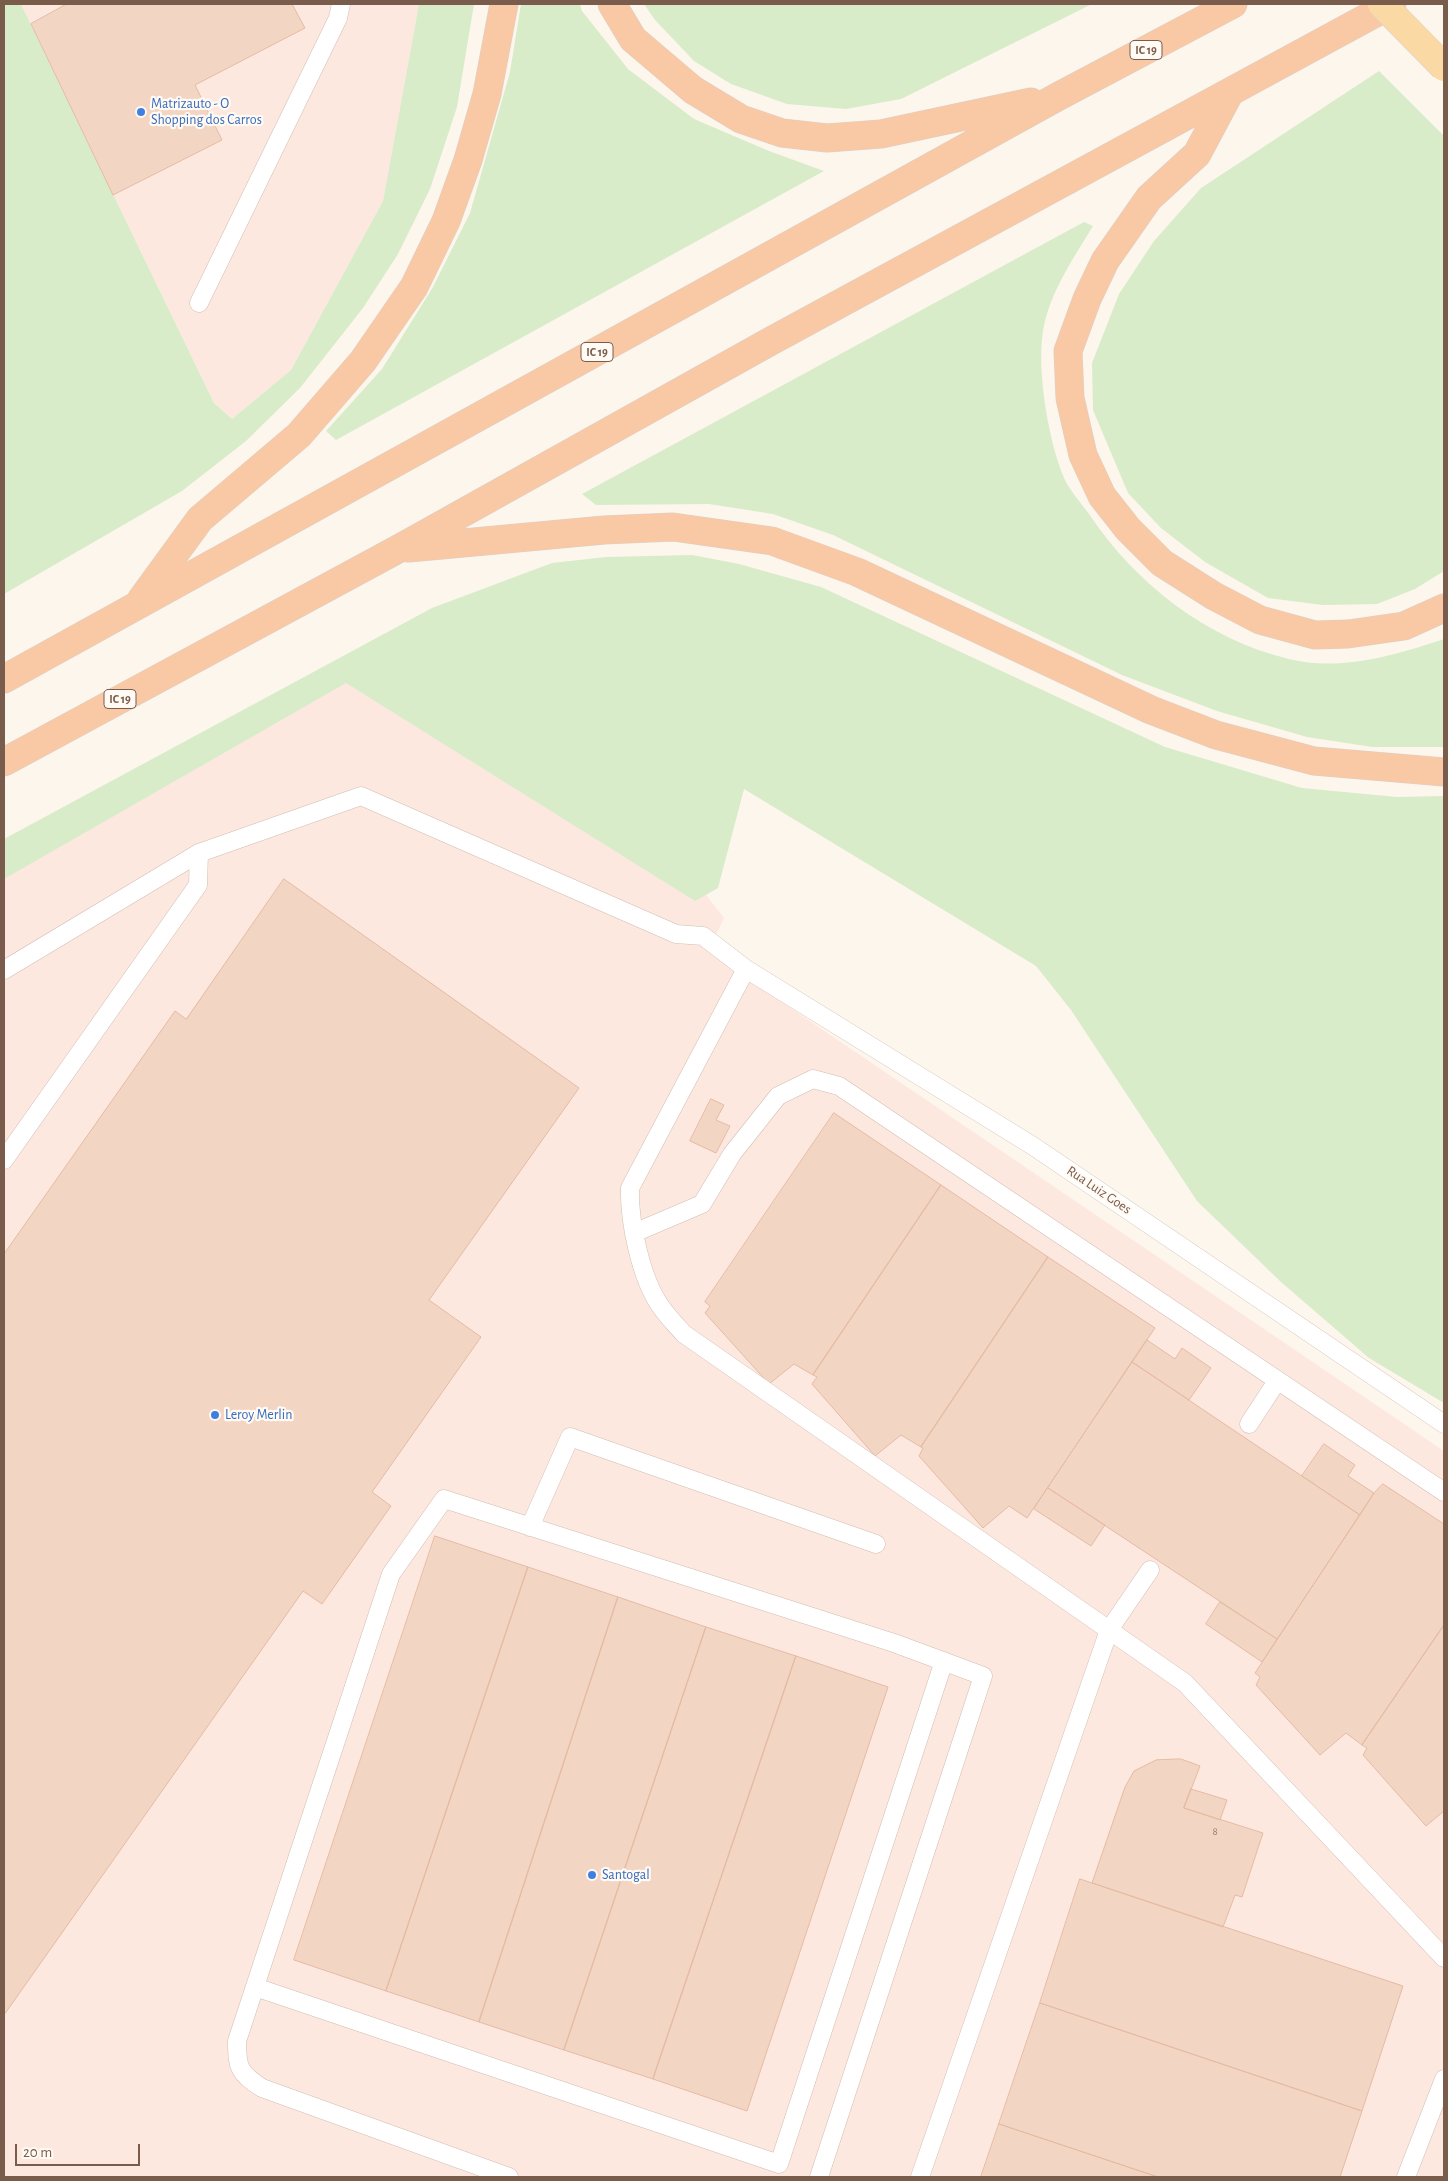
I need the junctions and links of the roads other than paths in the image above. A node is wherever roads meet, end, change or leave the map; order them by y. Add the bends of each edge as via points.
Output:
1 (341, 4) edge
2 (504, 4) edge
3 (612, 4) edge
4 (1233, 4) edge
5 (1382, 4) edge
6 (1392, 4) edge
7 (1444, 67) edge
8 (1230, 92) junction
9 (1059, 96) junction
10 (199, 303) dead end
11 (400, 548) junction
12 (136, 607) junction
13 (1444, 608) edge
14 (4, 678) edge
15 (4, 762) edge
16 (1444, 772) edge
17 (199, 853) junction
18 (4, 970) edge
19 (746, 970) junction
20 (4, 1160) edge
21 (634, 1233) junction
22 (1277, 1381) junction
23 (1249, 1424) dead end
24 (1444, 1424) edge
25 (1444, 1492) edge
26 (530, 1527) junction
27 (876, 1544) dead end
28 (1150, 1570) dead end
29 (1109, 1630) junction
30 (944, 1661) junction
31 (1444, 1958) edge
32 (254, 1987) junction
33 (1444, 2079) edge
34 (777, 2170) edge
35 (481, 2173) edge
36 (509, 2177) edge
37 (819, 2177) edge
38 (920, 2177) edge
39 (1406, 2177) edge

1 - 10 lane via 338,18
2 - 12 highway via 487,94 468,160 446,221 414,287 363,361 299,435 200,519
3 - 9 highway via 633,39 693,90 741,119 782,133 827,138 881,134
4 - 9 highway, IC 19
5 - 7 main road, bridge
6 - 8 highway, IC 19
8 - 11 highway, IC 19 via 771,341
8 - 13 highway via 1197,154 1149,198 1105,261 1087,299 1068,351 1070,398 1083,456 1102,496 1128,529 1162,563 1260,620 1315,635 1348,634 1404,626
9 - 12 highway, IC 19
11 - 15 highway, IC 19
11 - 16 highway via 673,527 772,541 857,572 1151,710 1216,735 1314,761
12 - 14 highway, IC 19
17 - 18 lane, Rua Luiz Goes
17 - 19 lane, Rua Luiz Goes via 361,796 676,934 703,936
17 - 20 lane via 198,885
19 - 21 lane via 630,1188
19 - 24 lane, Rua Luiz Goes via 1033,1146
21 - 22 lane via 702,1204 732,1154 778,1096 813,1079 840,1086
21 - 29 lane via 641,1261 660,1306 684,1334
22 - 23 lane
22 - 25 lane
26 - 27 lane via 570,1436
26 - 30 lane
26 - 32 lane via 444,1499 391,1574
28 - 29 lane
29 - 31 lane via 1185,1683
29 - 38 lane
30 - 34 lane
30 - 37 lane via 983,1676
32 - 34 lane
32 - 35 lane via 237,2041 237,2060 244,2076 262,2088
33 - 39 lane
35 - 36 lane

